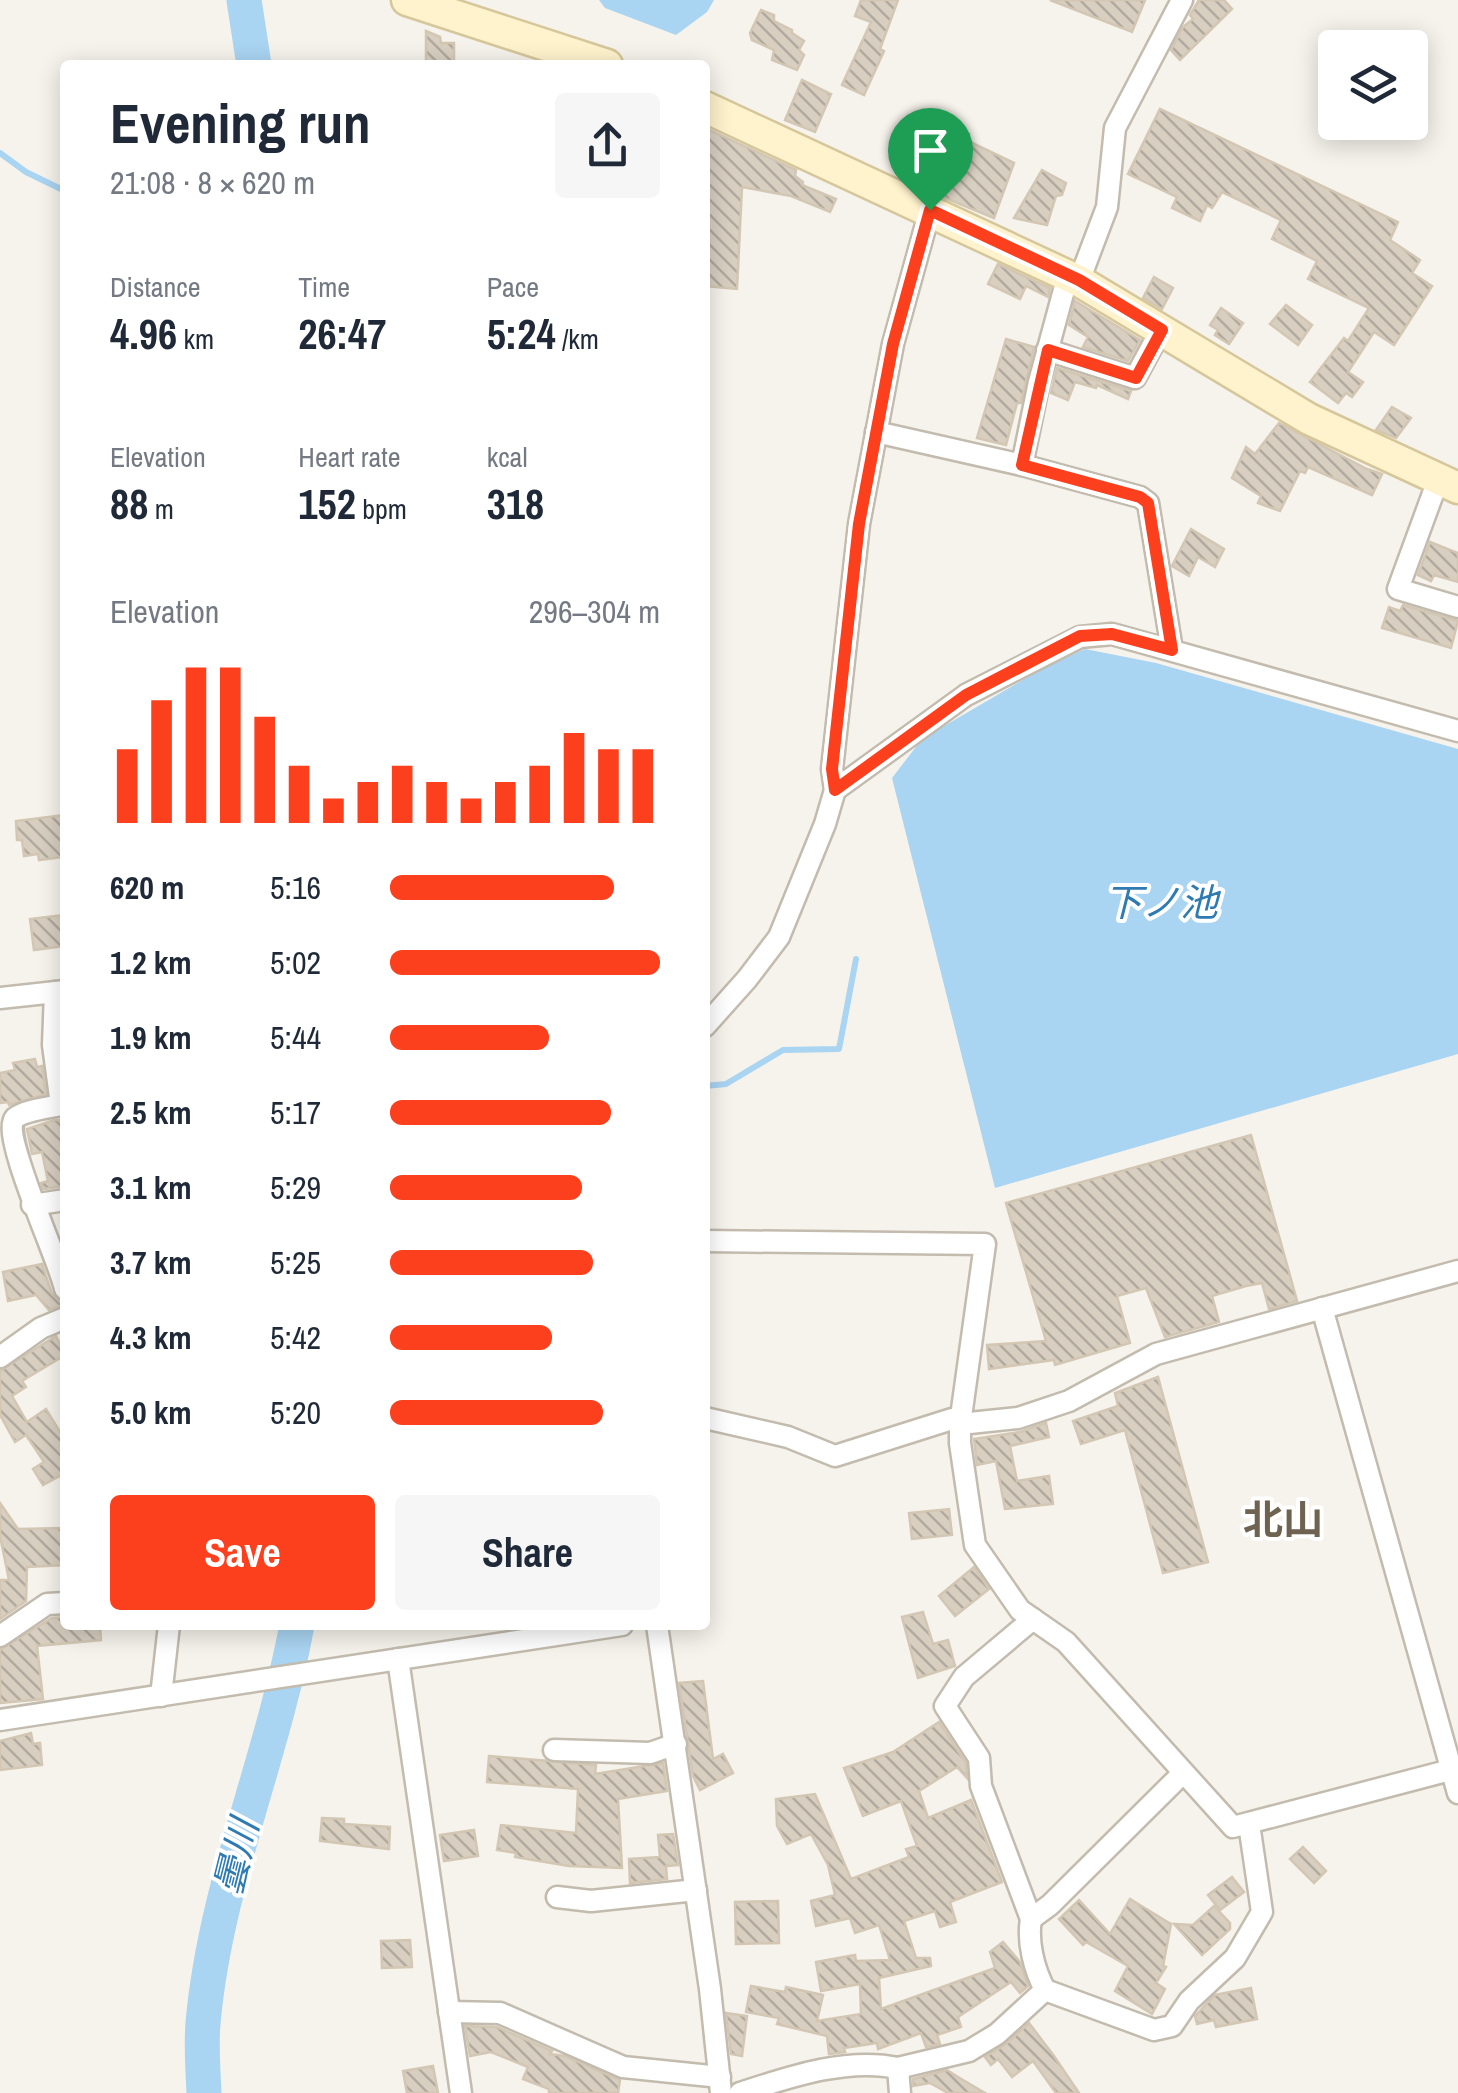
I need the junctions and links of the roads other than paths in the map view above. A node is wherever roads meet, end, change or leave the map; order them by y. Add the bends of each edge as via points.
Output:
1 (407, 0) edge
2 (1182, 0) edge
3 (592, 60) edge
4 (710, 108) edge
5 (930, 210) junction
6 (1074, 278) junction
7 (1162, 330) junction
8 (1048, 350) junction
9 (876, 432) junction
10 (1022, 465) junction
11 (1448, 484) edge
12 (1458, 606) edge
13 (1172, 650) junction
14 (1458, 731) edge
15 (835, 790) junction
16 (60, 991) edge
17 (0, 998) edge
18 (710, 1021) edge
19 (60, 1024) edge
20 (60, 1098) edge
21 (60, 1105) edge
22 (60, 1201) edge
23 (32, 1206) junction
24 (710, 1240) edge
25 (1458, 1270) edge
26 (60, 1277) edge
27 (1322, 1308) junction
28 (60, 1320) edge
29 (0, 1357) edge
30 (710, 1419) edge
31 (960, 1424) junction
32 (60, 1603) edge
33 (1032, 1619) junction
34 (168, 1630) edge
35 (589, 1630) edge
36 (657, 1630) edge
37 (0, 1636) edge
38 (398, 1659) junction
39 (161, 1696) junction
40 (0, 1720) edge
41 (676, 1744) junction
42 (554, 1750) dead end
43 (1455, 1769) edge
44 (1182, 1774) junction
45 (1458, 1793) edge
46 (1249, 1824) junction
47 (696, 1890) junction
48 (557, 1897) dead end
49 (1032, 1919) junction
50 (1045, 1990) junction
51 (449, 2012) junction
52 (898, 2068) junction
53 (721, 2085) edge
54 (461, 2093) edge
55 (740, 2093) edge
56 (900, 2093) edge

1 - 3 main road
2 - 6 street via 1115,128 1107,207
4 - 5 main road
5 - 6 main road
5 - 9 street
6 - 7 main road
6 - 8 street
7 - 8 street via 1136,378
7 - 11 main road via 1309,419
8 - 10 street
9 - 10 street
9 - 15 street via 859,524
10 - 13 street via 1148,503
11 - 12 street via 1398,589
13 - 14 street
13 - 15 street via 1112,634 1080,636 966,695
15 - 18 street via 778,937
16 - 17 street
16 - 19 street
19 - 20 street via 53,1045
21 - 23 street via 16,1116 10,1124
22 - 23 street
23 - 26 street
24 - 31 street via 984,1244
25 - 27 street
27 - 31 street via 1156,1354 1069,1401 1018,1418
27 - 43 street
28 - 29 street
30 - 31 street via 835,1456 952,1419
31 - 33 street via 975,1546
32 - 37 street via 47,1604
33 - 44 street via 1066,1642
33 - 49 street via 964,1677 944,1706 980,1758 981,1786
34 - 39 street
35 - 38 street
36 - 41 street
38 - 39 street
38 - 51 street
39 - 40 street
41 - 42 street via 650,1753
41 - 47 street
43 - 45 street
43 - 46 street
44 - 46 street via 1233,1827
44 - 49 street
46 - 50 street via 1262,1912 1235,1958 1172,2026 1154,2030
47 - 48 street via 591,1902
47 - 53 street
49 - 50 street via 1029,1933
50 - 52 street via 970,2050
51 - 53 street via 500,2013 623,2067
51 - 54 street
52 - 55 street via 879,2064 799,2074
52 - 56 street

